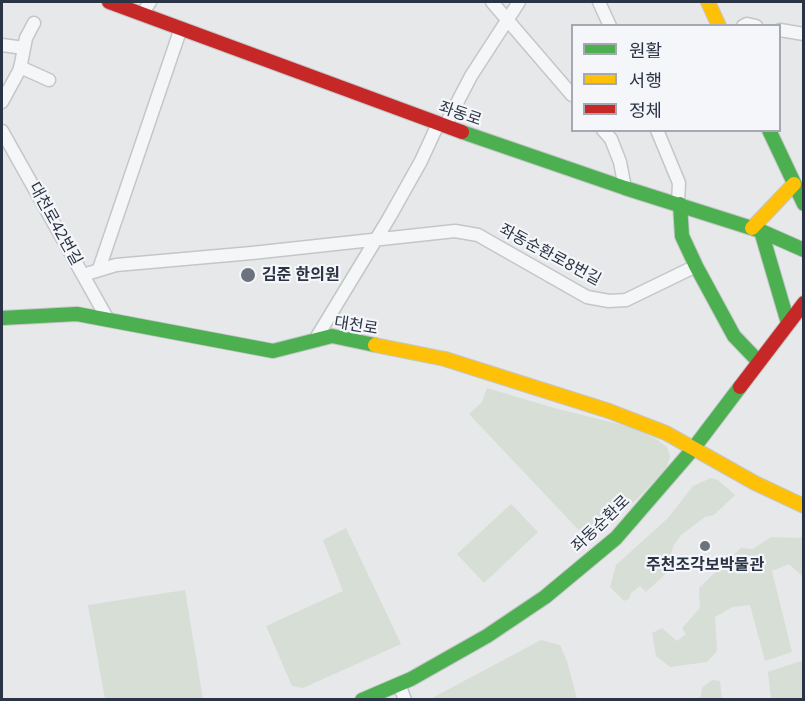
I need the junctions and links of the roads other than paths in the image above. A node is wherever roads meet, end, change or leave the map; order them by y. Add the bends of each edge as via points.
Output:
1 (109, 2) edge
2 (150, 2) edge
3 (492, 2) edge
4 (519, 2) edge
5 (599, 2) edge
6 (708, 2) edge
7 (142, 14) junction
8 (507, 20) junction
9 (34, 23) dead end
10 (609, 24) edge
11 (718, 24) edge
12 (181, 28) junction
13 (781, 30) edge
14 (804, 34) edge
15 (2, 45) edge
16 (24, 48) junction
17 (20, 67) junction
18 (49, 80) dead end
19 (571, 93) edge
20 (2, 102) edge
21 (442, 125) junction
22 (2, 131) edge
23 (605, 132) edge
24 (658, 132) edge
25 (770, 132) edge
26 (784, 163) junction
27 (804, 171) edge
28 (794, 184) junction
29 (625, 188) junction
30 (679, 204) junction
31 (804, 204) edge
32 (757, 230) junction
33 (376, 238) junction
34 (804, 250) edge
35 (696, 266) junction
36 (99, 269) junction
37 (83, 275) junction
38 (804, 303) edge
39 (804, 316) edge
40 (2, 318) edge
41 (107, 318) junction
42 (788, 323) junction
43 (315, 340) junction
44 (758, 360) junction
45 (693, 449) junction
46 (804, 506) edge
47 (399, 684) junction
48 (362, 699) edge
49 (405, 699) edge

1 - 7 street, 좌동로
2 - 7 street
3 - 8 street
4 - 8 street
5 - 10 street
6 - 11 street
7 - 12 street, 좌동로
8 - 19 street
8 - 21 street
9 - 16 street
12 - 21 street, 좌동로
12 - 36 street
13 - 14 street
15 - 16 street
16 - 17 street
17 - 18 street
17 - 20 street
21 - 29 street, 좌동로
21 - 33 street
22 - 37 street, 대천로42번길
23 - 29 street via 620,162
24 - 30 street via 679,183
25 - 26 street
26 - 27 street
26 - 28 street
28 - 31 street
28 - 32 street
29 - 30 street, 좌동로
30 - 32 street, 좌동로
30 - 35 street via 682,236
32 - 34 street, 좌동로
32 - 42 street
33 - 35 street, 좌동순환로8번길 via 454,231 478,235 587,297 609,301 626,300
33 - 36 street, 좌동순환로8번길
33 - 43 street
35 - 44 street via 734,336
36 - 37 street, 좌동순환로8번길
37 - 41 street, 대천로42번길
38 - 42 street, 좌동순환로
39 - 42 street
40 - 41 street, 대천로 via 77,314
41 - 43 street, 대천로 via 273,351
42 - 44 street, 좌동순환로
43 - 45 street, 대천로 via 332,336 445,359 609,411 666,433
44 - 45 street, 좌동순환로
45 - 46 street, 대천로
45 - 47 street, 좌동순환로 via 616,538 545,597 487,636
47 - 48 street, 좌동순환로
47 - 49 street

